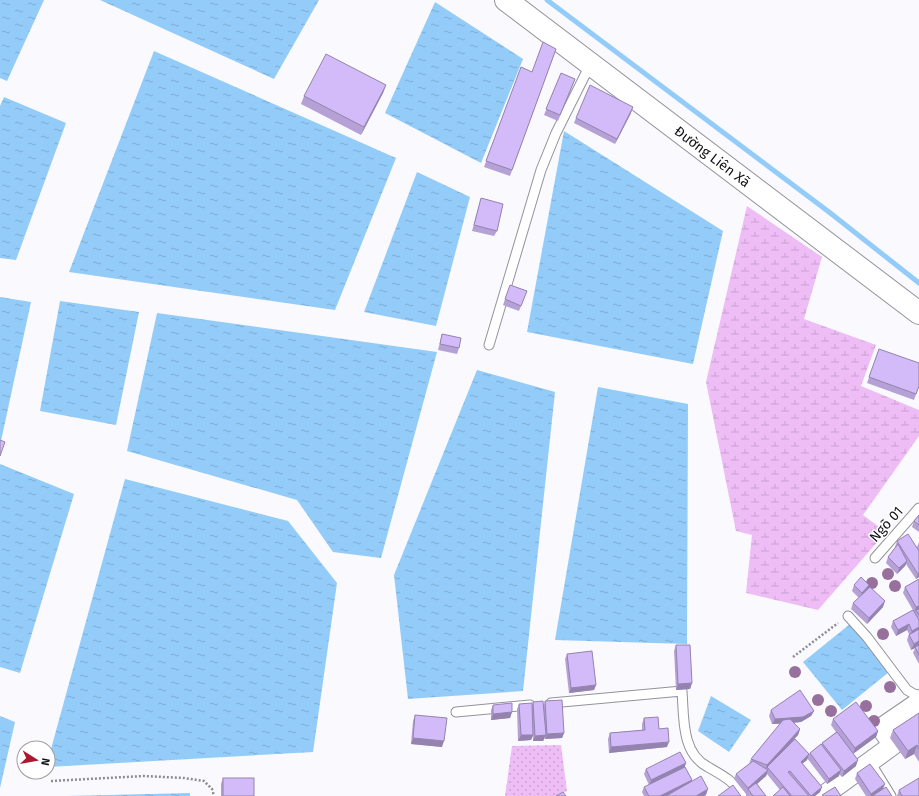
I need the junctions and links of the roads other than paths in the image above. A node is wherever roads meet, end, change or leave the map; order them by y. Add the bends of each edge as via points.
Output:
1 (506, 0) edge
2 (590, 65) junction
3 (919, 313) edge
4 (489, 345) dead end
5 (919, 508) edge
6 (875, 558) dead end
7 (848, 616) road end
8 (919, 696) edge
9 (919, 702) edge
10 (456, 712) dead end
11 (870, 762) junction
12 (744, 796) edge
13 (823, 796) edge
14 (891, 796) edge

1 - 2 street, Đường Liên Xã
2 - 3 street, Đường Liên Xã
2 - 4 lane via 556,133 541,170
5 - 6 lane, Ngõ 01
7 - 8 lane via 907,690
9 - 11 street via 882,728 893,746
10 - 12 lane via 682,691 686,738 693,752 705,766 732,782
11 - 13 street
11 - 14 lane

